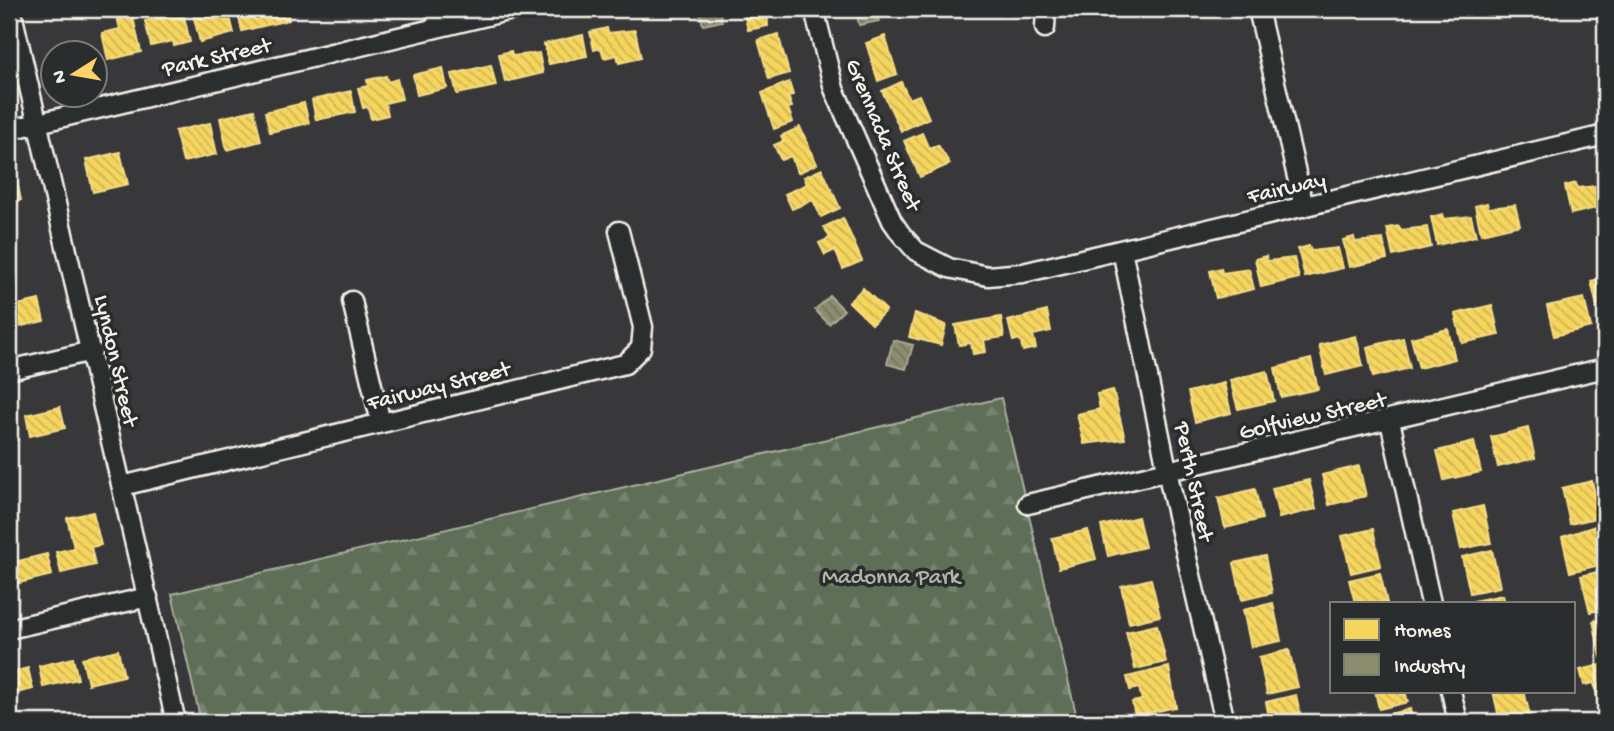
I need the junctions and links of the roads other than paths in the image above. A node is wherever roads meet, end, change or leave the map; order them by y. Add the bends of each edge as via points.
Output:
1 (11, 9) edge
2 (436, 9) edge
3 (516, 9) edge
4 (814, 9) edge
5 (1045, 9) edge
6 (1258, 9) edge
7 (440, 27) junction
8 (1045, 28) dead end
9 (38, 123) junction
10 (9, 130) edge
11 (1605, 135) edge
12 (1304, 207) junction
13 (619, 231) dead end
14 (1122, 250) junction
15 (976, 275) joint
16 (352, 301) dead end
17 (92, 351) junction
18 (1605, 368) edge
19 (9, 370) edge
20 (1390, 421) junction
21 (381, 423) junction
22 (1169, 473) junction
23 (122, 486) junction
24 (1028, 504) dead end
25 (148, 597) junction
26 (1431, 602) edge
27 (9, 629) edge
28 (1451, 692) edge
29 (176, 722) edge
30 (1225, 722) edge
31 (1458, 722) edge

1 - 9 street, Lyndon Street
2 - 7 street
3 - 7 street, Park Street
4 - 15 street, Grennada Street via 834,89 892,222 916,251 949,268
5 - 8 street
6 - 12 street
7 - 9 street, Park Street
9 - 10 street, Park Street
9 - 17 street, Lyndon Street
11 - 12 street, Fairway
12 - 14 street, Fairway
13 - 21 street, Fairway Street via 643,327 641,348 631,360
14 - 15 street, Fairway via 1023,274
14 - 22 street, Perth Street
16 - 21 street
17 - 19 street
17 - 23 street, Lyndon Street
18 - 20 street, Golfview Street
20 - 22 street, Golfview Street
20 - 26 street
21 - 23 street, Fairway Street
22 - 24 street, Golfview Street
22 - 30 street, Perth Street
23 - 25 street, Lyndon Street
25 - 27 street
25 - 29 street, Lyndon Street
28 - 31 street

